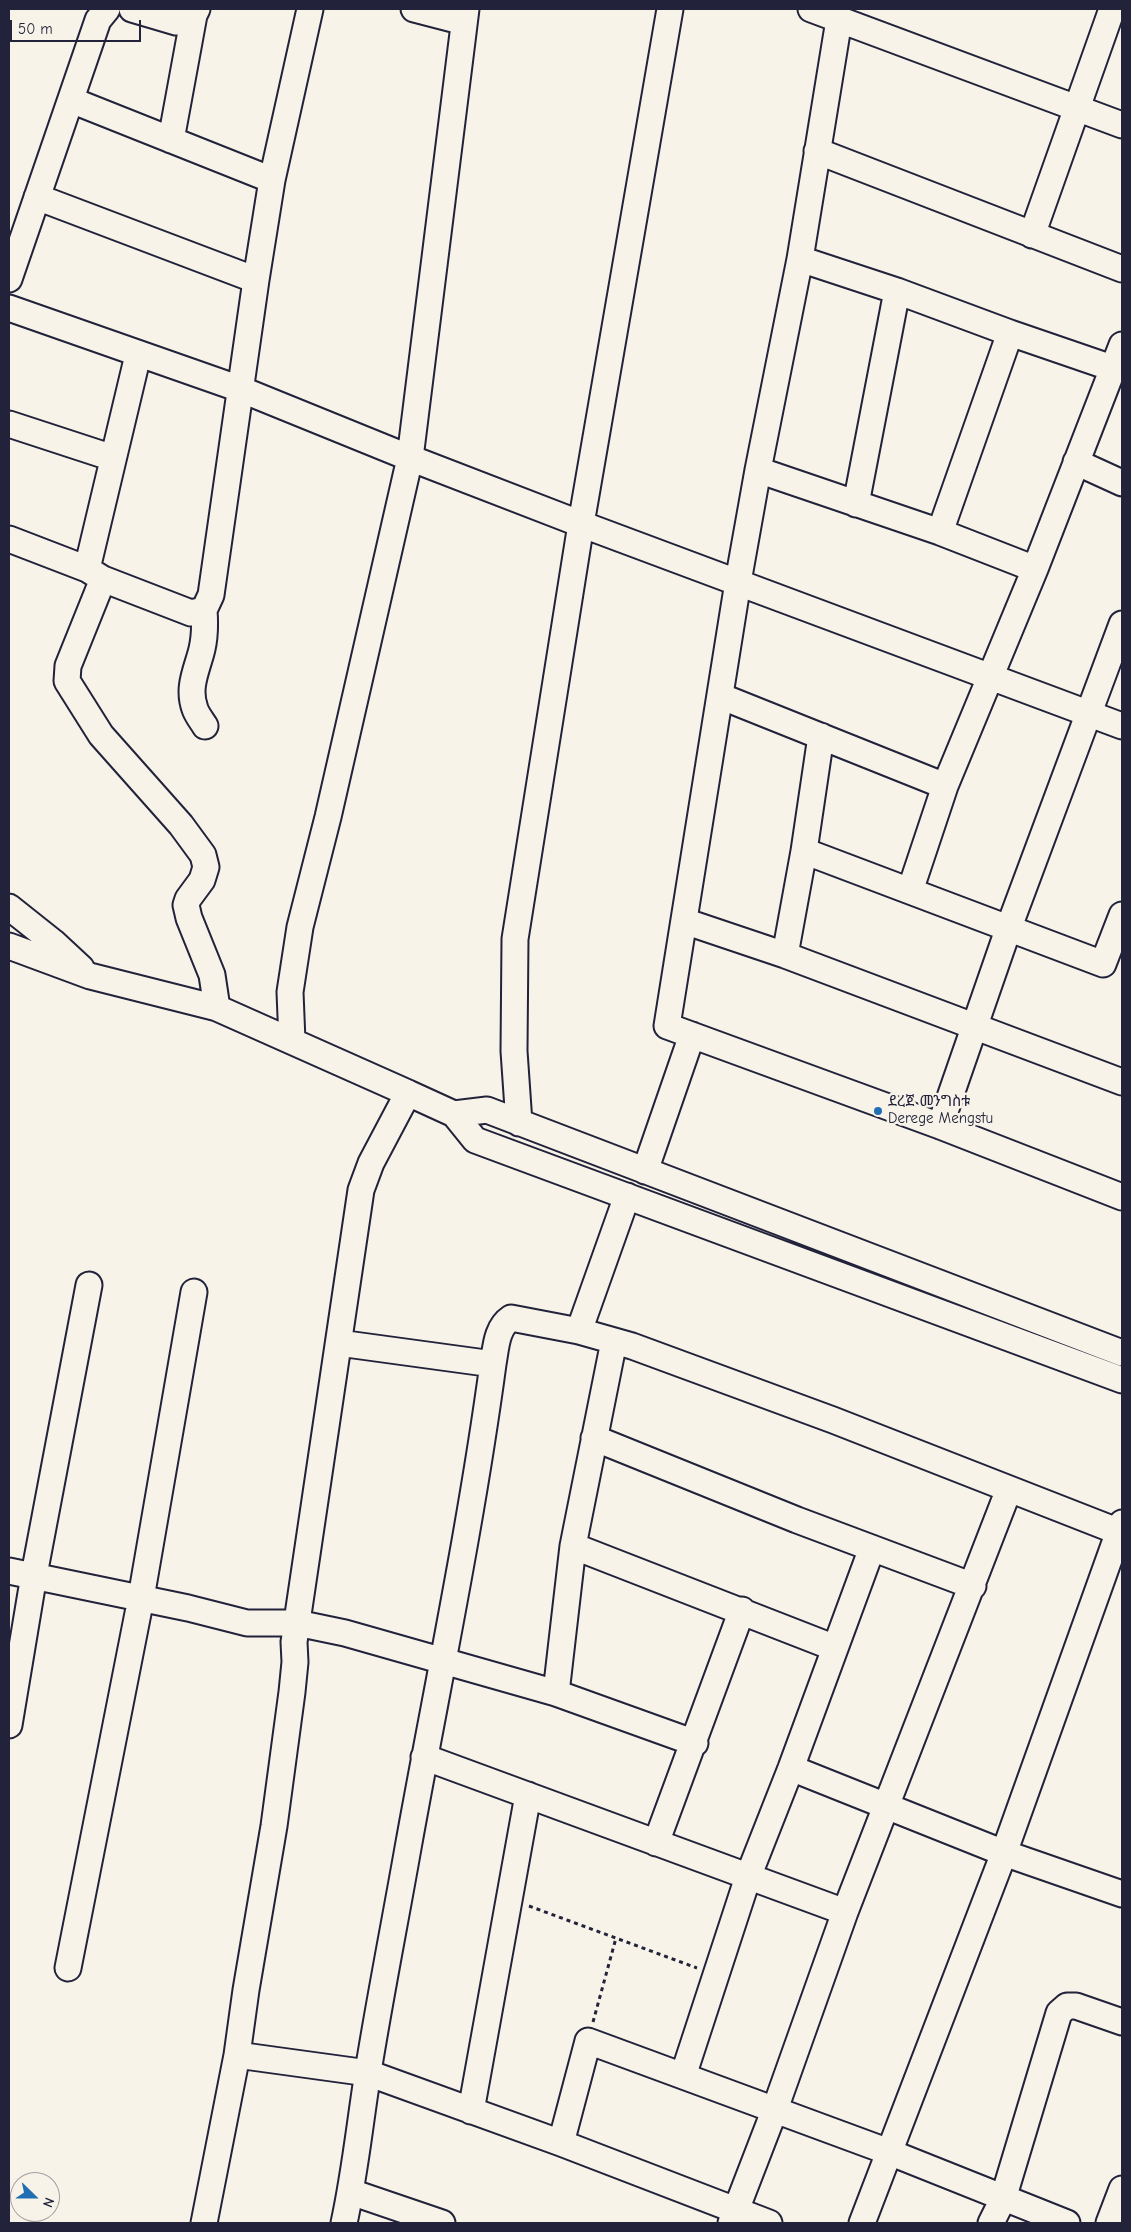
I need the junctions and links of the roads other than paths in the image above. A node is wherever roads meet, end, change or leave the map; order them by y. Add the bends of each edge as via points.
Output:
1 (107, 9) edge
2 (132, 9) edge
3 (310, 9) edge
4 (414, 9) edge
5 (670, 9) edge
6 (811, 9) edge
7 (1112, 9) edge
8 (195, 12) edge
9 (465, 15) edge
10 (839, 20) junction
11 (71, 100) junction
12 (1077, 108) junction
13 (1122, 125) edge
14 (171, 140) junction
15 (817, 151) junction
16 (272, 180) junction
17 (37, 198) junction
18 (1032, 234) junction
19 (800, 259) junction
20 (1122, 269) edge
21 (9, 278) edge
22 (256, 280) junction
23 (897, 290) junction
24 (9, 308) edge
25 (1010, 333) junction
26 (1122, 345) edge
27 (138, 355) junction
28 (1112, 368) junction
29 (240, 390) junction
30 (9, 424) edge
31 (113, 458) junction
32 (410, 458) junction
33 (1076, 462) junction
34 (758, 470) junction
35 (1122, 483) edge
36 (856, 504) junction
37 (582, 524) junction
38 (940, 532) junction
39 (9, 539) edge
40 (1035, 569) junction
41 (95, 574) junction
42 (738, 582) junction
43 (204, 610) junction
44 (1122, 624) edge
45 (989, 677) junction
46 (720, 696) junction
47 (1088, 713) junction
48 (205, 726) dead end
49 (1122, 726) edge
50 (821, 736) junction
51 (946, 786) junction
52 (804, 851) junction
53 (910, 891) junction
54 (9, 907) edge
55 (1122, 915) edge
56 (684, 921) junction
57 (1008, 928) junction
58 (9, 946) edge
59 (786, 955) junction
60 (1113, 967) edge
61 (90, 976) junction
62 (217, 1008) junction
63 (975, 1027) junction
64 (692, 1035) junction
65 (292, 1041) junction
66 (1122, 1082) edge
67 (408, 1093) junction
68 (454, 1114) junction
69 (519, 1123) junction
70 (940, 1126) junction
71 (645, 1171) junction
72 (627, 1196) junction
73 (1122, 1197) edge
74 (89, 1285) dead end
75 (194, 1292) dead end
76 (579, 1331) junction
77 (614, 1341) junction
78 (339, 1343) junction
79 (1122, 1353) edge
80 (493, 1364) junction
81 (1122, 1380) edge
82 (594, 1438) junction
83 (1010, 1489) junction
84 (1121, 1529) edge
85 (573, 1546) junction
86 (872, 1548) junction
87 (9, 1571) edge
88 (34, 1575) junction
89 (973, 1586) junction
90 (141, 1598) junction
91 (742, 1610) junction
92 (297, 1623) junction
93 (835, 1648) junction
94 (445, 1660) junction
95 (556, 1693) junction
96 (9, 1725) edge
97 (695, 1743) junction
98 (424, 1757) junction
99 (791, 1768) junction
100 (528, 1795) junction
101 (886, 1807) junction
102 (656, 1843) junction
103 (1004, 1853) junction
104 (748, 1877) junction
105 (1122, 1894) edge
106 (845, 1912) junction
107 (68, 1968) dead end
108 (1122, 2022) edge
109 (237, 2055) junction
110 (368, 2073) junction
111 (682, 2076) junction
112 (775, 2109) junction
113 (471, 2111) junction
114 (562, 2143) junction
115 (889, 2152) junction
116 (1122, 2188) edge
117 (350, 2192) junction
118 (1003, 2199) junction
119 (733, 2217) edge
120 (204, 2223) edge
121 (344, 2223) edge
122 (442, 2223) edge
123 (769, 2223) edge
124 (862, 2223) edge
125 (991, 2223) edge
126 (1067, 2223) edge
127 (1110, 2223) edge

1 - 11 street via 98,20
2 - 8 street via 176,22
3 - 16 street
4 - 9 street
5 - 37 street
6 - 10 street
7 - 12 street
8 - 14 street
9 - 32 street
10 - 12 street
10 - 15 street
11 - 14 street
11 - 17 street
12 - 13 street
12 - 18 street
14 - 16 street
15 - 18 street
15 - 19 street
16 - 22 street
17 - 21 street
17 - 22 street
18 - 20 street
19 - 23 street
19 - 34 street
22 - 29 street
23 - 25 street
23 - 36 street
24 - 27 street
25 - 28 street
25 - 38 street
26 - 28 street
27 - 29 street
27 - 31 street
28 - 33 street
29 - 32 street
29 - 43 street via 211,595
30 - 31 street
31 - 41 street
32 - 37 street
32 - 65 street via 300,927 290,992
33 - 35 street
33 - 40 street
34 - 36 street
34 - 42 street
36 - 38 street
37 - 42 street
37 - 69 street via 515,939 514,1051
38 - 40 street
39 - 41 street
40 - 45 street
41 - 43 street via 191,613
41 - 62 street via 68,666 67,681 101,735 181,825 203,855 206,867 202,880 186,906 212,975
42 - 45 street
42 - 46 street
43 - 48 street via 202,650 192,677 192,691 195,709
44 - 47 street
45 - 47 street
45 - 51 street
46 - 50 street
46 - 56 street
47 - 49 street
47 - 57 street
50 - 51 street
50 - 52 street
51 - 53 street
52 - 53 street
52 - 59 street
53 - 57 street
54 - 61 street
55 - 60 street
56 - 59 street
56 - 64 street via 667,1026
57 - 60 street
57 - 63 street
58 - 61 street
59 - 63 street
61 - 62 street
62 - 65 street
63 - 66 street
63 - 70 street
64 - 70 street
64 - 71 street
65 - 67 street
67 - 68 street
67 - 78 street via 371,1163 361,1190
68 - 69 street via 487,1110
68 - 72 street via 475,1140
69 - 71 street
70 - 73 street
71 - 79 street
72 - 76 street
72 - 81 street
74 - 88 street
75 - 90 street
76 - 77 street
76 - 80 street via 511,1318 499,1333
77 - 82 street
77 - 83 street via 833,1420
78 - 80 street
78 - 92 street
80 - 94 street
82 - 85 street
82 - 86 street
83 - 84 street
83 - 89 street
84 - 103 street
85 - 91 street
85 - 95 street
86 - 89 street
86 - 93 street
87 - 88 street
88 - 90 street
88 - 96 street
89 - 101 street
90 - 92 street via 247,1623
90 - 107 street
91 - 93 street
91 - 97 street
92 - 94 street
92 - 109 street via 292,1692 274,1826
93 - 99 street
94 - 95 street
94 - 98 street
95 - 97 street
97 - 102 street
98 - 100 street
98 - 110 street
99 - 101 street
99 - 104 street
100 - 102 street
100 - 113 street
101 - 103 street
101 - 106 street
102 - 104 street
103 - 105 street
103 - 115 street
104 - 106 street
104 - 111 street
106 - 112 street
108 - 118 street via 1076,2006 1067,2006 1059,2013
109 - 110 street
109 - 120 street
110 - 113 street
110 - 117 street
111 - 112 street
111 - 114 street via 588,2041
112 - 115 street
112 - 119 street
113 - 114 street
114 - 119 street
115 - 118 street
115 - 124 street
116 - 127 street
117 - 121 street
117 - 122 street
118 - 125 street
118 - 126 street
119 - 123 street

